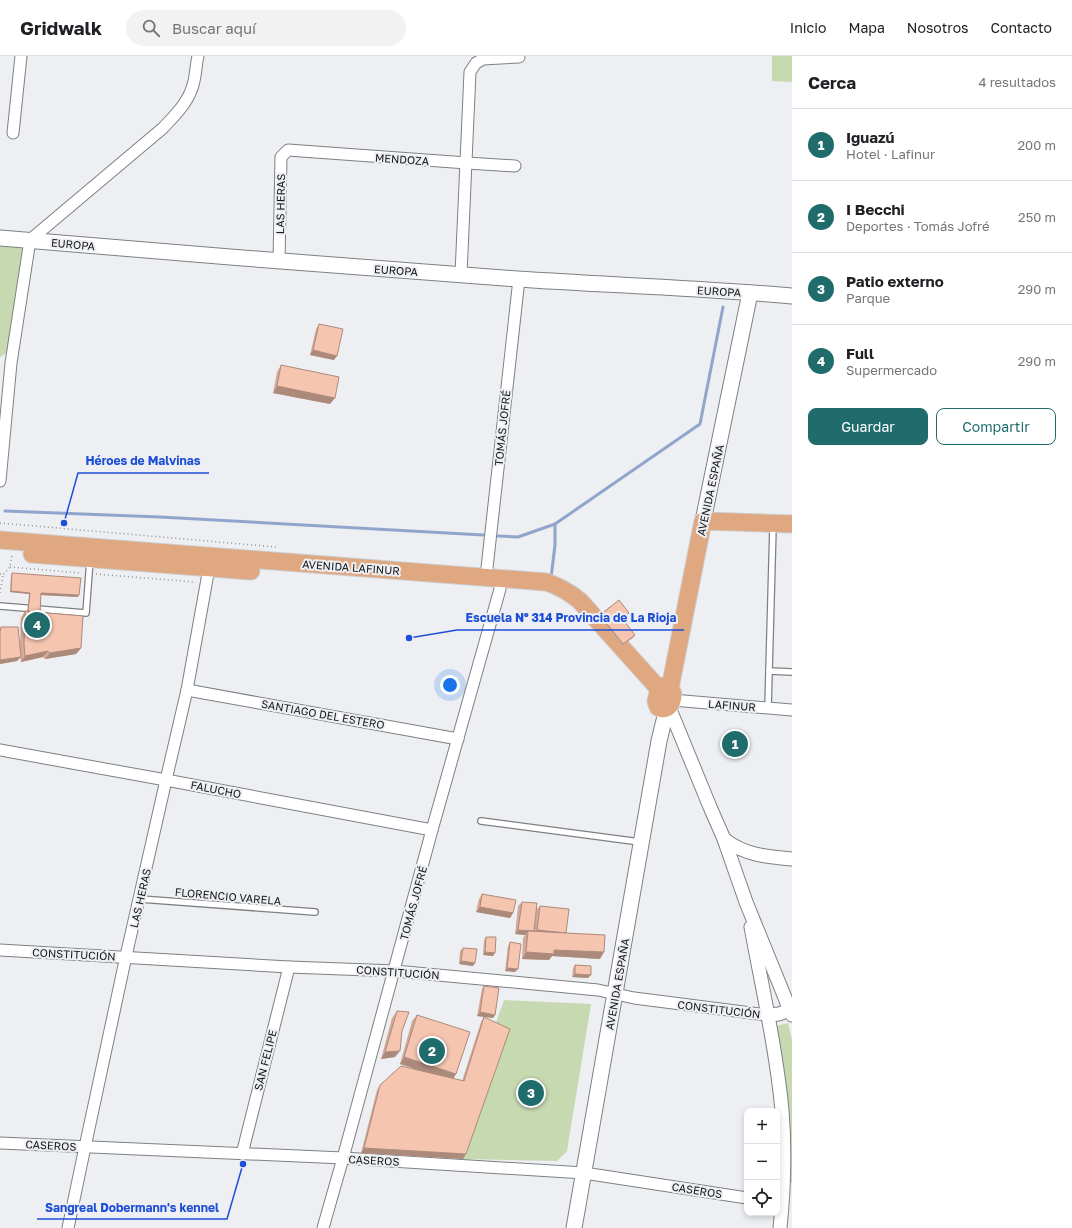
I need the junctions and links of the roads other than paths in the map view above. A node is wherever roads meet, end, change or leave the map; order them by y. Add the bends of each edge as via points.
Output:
1 (21, 56) edge
2 (198, 56) edge
3 (519, 57) dead end
4 (13, 133) dead end
5 (288, 150) joint
6 (467, 163) junction
7 (516, 166) dead end
8 (0, 238) edge
9 (30, 240) junction
10 (280, 261) junction
11 (461, 274) junction
12 (519, 279) junction
13 (750, 293) junction
14 (792, 296) edge
15 (5, 362) edge
16 (0, 481) edge
17 (703, 521) junction
18 (773, 524) junction
19 (792, 524) edge
20 (0, 540) edge
21 (0, 551) edge
22 (90, 566) junction
23 (209, 568) junction
24 (496, 582) junction
25 (0, 606) edge
26 (769, 671) junction
27 (792, 672) edge
28 (188, 690) junction
29 (664, 700) junction
30 (768, 708) junction
31 (792, 710) edge
32 (458, 739) junction
33 (0, 750) edge
34 (166, 780) junction
35 (481, 821) dead end
36 (432, 830) junction
37 (724, 839) junction
38 (642, 842) junction
39 (792, 859) edge
40 (140, 899) junction
41 (746, 902) junction
42 (315, 912) dead end
43 (0, 950) edge
44 (126, 956) junction
45 (289, 967) junction
46 (395, 971) junction
47 (615, 994) junction
48 (792, 1011) edge
49 (768, 1015) junction
50 (0, 1143) edge
51 (85, 1147) junction
52 (242, 1154) junction
53 (344, 1158) junction
54 (584, 1173) junction
55 (744, 1198) edge
56 (784, 1203) edge
57 (68, 1228) edge
58 (323, 1228) edge
59 (574, 1228) edge
60 (780, 1228) edge

1 - 4 street
2 - 9 street via 194,82 179,111 163,128
3 - 6 street via 483,58 470,72
5 - 6 street, MENDOZA
5 - 10 street, LAS HERAS via 281,157
6 - 7 street, MENDOZA
6 - 11 street
8 - 9 main road, EUROPA
9 - 10 main road, EUROPA
9 - 15 street
10 - 11 main road, EUROPA
11 - 12 main road, EUROPA
12 - 13 main road, EUROPA
12 - 24 street, TOMÁS JOFRÉ
13 - 14 main road, EUROPA
13 - 17 main road, AVENIDA ESPAÑA
15 - 16 street
17 - 18 main road
17 - 29 main road, AVENIDA ESPAÑA
18 - 19 main road
18 - 26 lane
20 - 24 main road, AVENIDA LAFINUR
21 - 22 main road, AVENIDA LAFINUR
22 - 23 main road, AVENIDA LAFINUR
22 - 25 lane via 86,613
23 - 24 main road, AVENIDA LAFINUR
23 - 28 street, LAS HERAS
24 - 29 main road, AVENIDA LAFINUR via 558,597 580,615
24 - 32 street, TOMÁS JOFRÉ
26 - 27 lane
26 - 30 lane
28 - 32 street, SANTIAGO DEL ESTERO
28 - 34 street, LAS HERAS
29 - 30 street, LAFINUR
29 - 37 street
29 - 38 main road, AVENIDA ESPAÑA
30 - 31 street, LAFINUR
32 - 36 street, TOMÁS JOFRÉ
33 - 34 street, FALUCHO
34 - 36 street, FALUCHO
34 - 40 street, LAS HERAS
35 - 38 lane
36 - 46 street, TOMÁS JOFRÉ
37 - 39 street via 749,853
37 - 41 street
38 - 47 main road, AVENIDA ESPAÑA
40 - 42 lane, FLORENCIO VARELA
40 - 44 street, LAS HERAS
41 - 48 street
41 - 49 street
43 - 44 street, CONSTITUCIÓN
44 - 45 street, CONSTITUCIÓN
44 - 51 street, LAS HERAS
45 - 46 street, CONSTITUCIÓN
45 - 52 street, SAN FELIPE
46 - 47 street, CONSTITUCIÓN via 598,990
46 - 53 street, TOMÁS JOFRÉ
47 - 49 street, CONSTITUCIÓN
47 - 54 main road, AVENIDA ESPAÑA
48 - 49 street, CONSTITUCIÓN
49 - 56 street via 782,1110
50 - 51 street, CASEROS
51 - 52 street, CASEROS
51 - 57 street, LAS HERAS
52 - 53 street, CASEROS
53 - 54 street, CASEROS
53 - 58 street, TOMÁS JOFRÉ
54 - 55 street, CASEROS
54 - 59 main road, AVENIDA ESPAÑA
56 - 60 street

